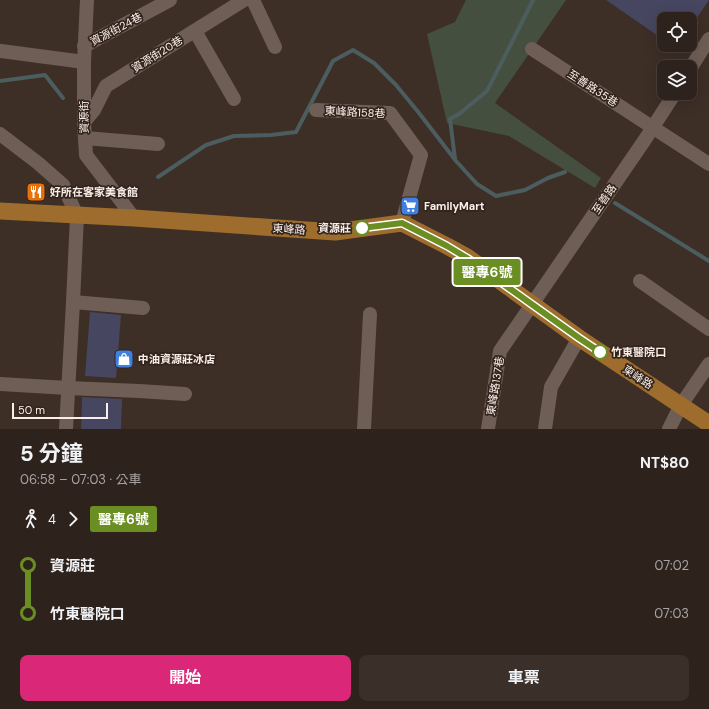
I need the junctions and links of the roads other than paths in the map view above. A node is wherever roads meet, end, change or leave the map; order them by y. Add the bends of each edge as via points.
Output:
1 (87, 0) edge
2 (170, 0) edge
3 (244, 0) edge
4 (253, 0) edge
5 (195, 30) junction
6 (709, 38) edge
7 (84, 46) junction
8 (275, 47) dead end
9 (532, 49) dead end
10 (1, 51) edge
11 (695, 60) edge
12 (84, 62) junction
13 (234, 99) dead end
14 (670, 100) edge
15 (316, 110) dead end
16 (84, 122) junction
17 (653, 127) junction
18 (0, 134) edge
19 (85, 138) junction
20 (158, 144) dead end
21 (709, 164) edge
22 (0, 211) edge
23 (77, 216) junction
24 (134, 218) junction
25 (402, 223) junction
26 (640, 281) dead end
27 (73, 302) junction
28 (532, 304) junction
29 (143, 308) dead end
30 (370, 314) dead end
31 (709, 329) edge
32 (579, 338) junction
33 (709, 364) edge
34 (0, 384) edge
35 (68, 388) junction
36 (185, 394) dead end
37 (681, 405) junction
38 (709, 424) edge
39 (66, 429) edge
40 (364, 429) edge
41 (488, 429) edge
42 (545, 429) edge
43 (669, 429) edge

1 - 7 street, 資源街
2 - 7 street, 資源街24巷
3 - 5 street, 資源街20巷
4 - 8 street
5 - 13 street
5 - 16 street, 資源街20巷 via 106,86 94,110
6 - 11 street
7 - 12 street, 資源街
9 - 17 street, 至善路35巷
10 - 12 street
12 - 16 street, 資源街
14 - 17 street, 至善路
15 - 25 street, 東峰路158巷 via 390,113 421,155
16 - 19 street, 資源街
17 - 21 street, 至善路35巷
17 - 28 street, 至善路
18 - 23 street via 63,185
19 - 20 street
19 - 24 street, 資源街 via 86,155
22 - 23 main road, 東峰路
23 - 24 main road, 東峰路
23 - 27 street
24 - 25 main road, 東峰路 via 335,232
25 - 28 main road, 東峰路 via 467,258
26 - 31 street
27 - 29 street
27 - 35 street
28 - 32 main road, 東峰路
28 - 41 street, 東峰路137巷 via 500,351
30 - 40 street
32 - 37 main road, 東峰路
32 - 42 street via 551,387
33 - 37 street
34 - 35 street
35 - 36 street
35 - 39 street
37 - 38 main road, 東峰路
37 - 43 street

